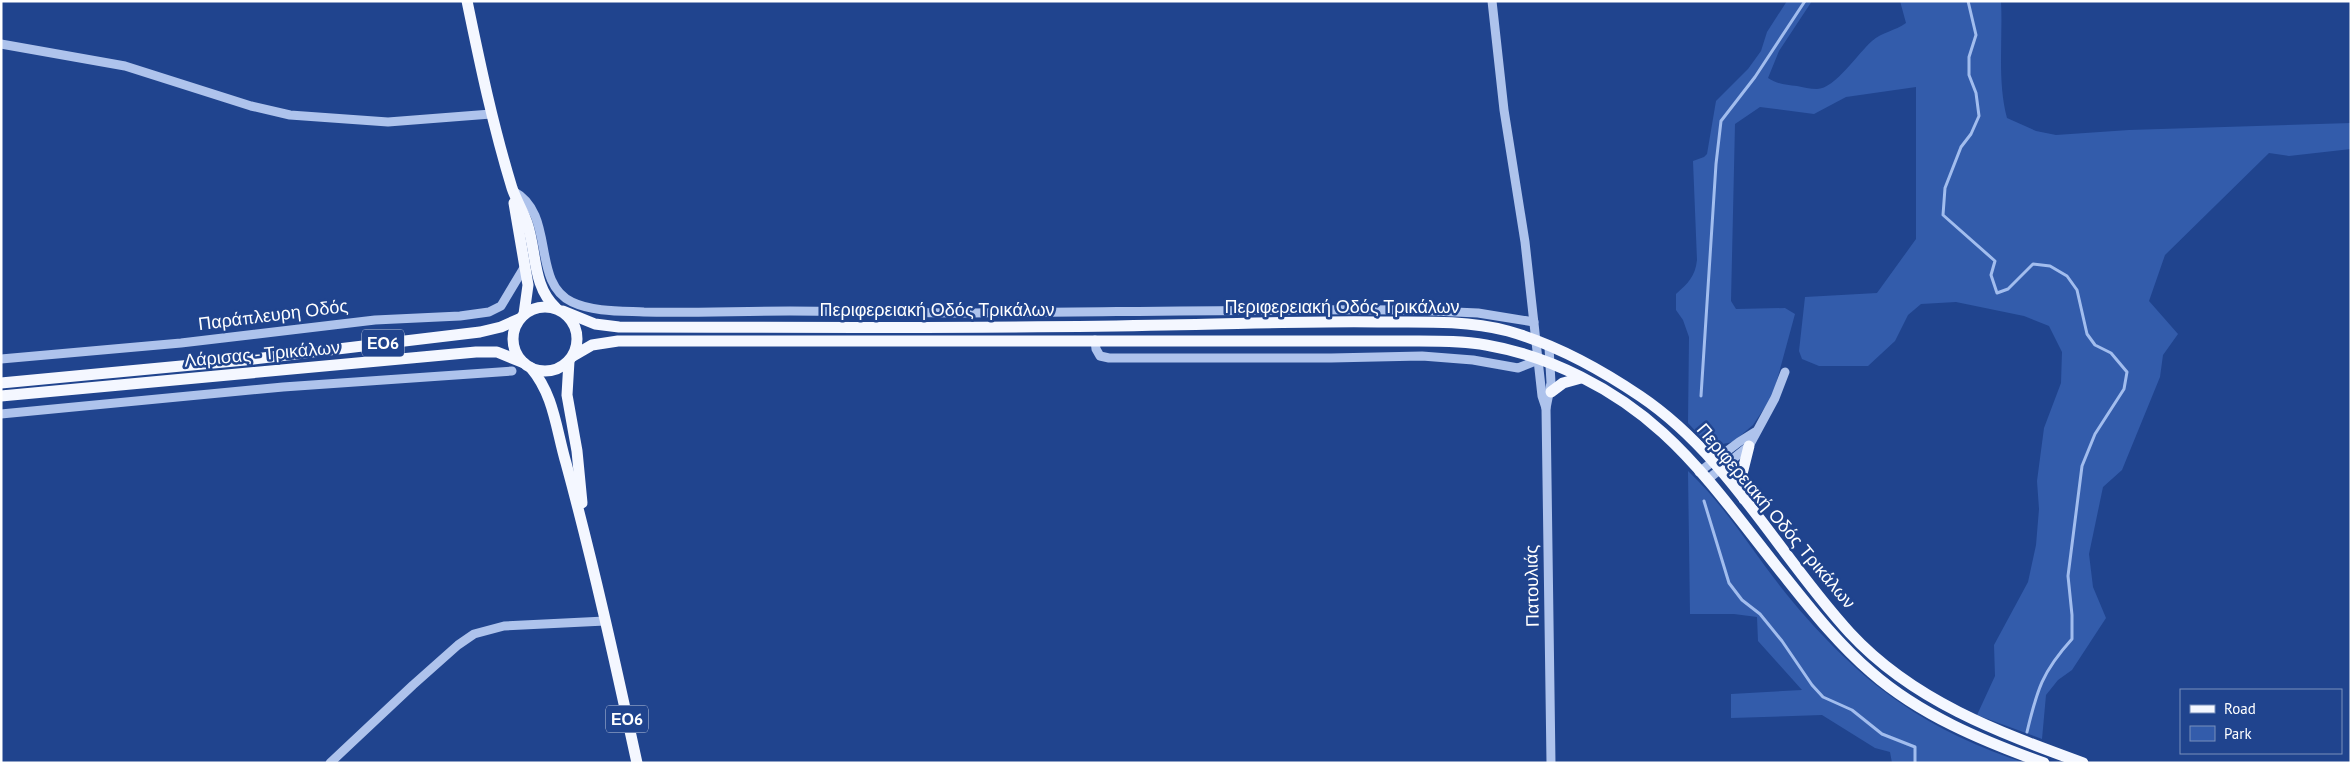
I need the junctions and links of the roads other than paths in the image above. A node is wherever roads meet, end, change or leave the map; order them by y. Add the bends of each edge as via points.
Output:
1 (468, 1) edge
2 (1492, 1) edge
3 (1, 44) edge
4 (491, 114) junction
5 (513, 191) junction
6 (525, 266) junction
7 (560, 310) junction
8 (791, 311) junction
9 (1062, 312) junction
10 (902, 313) junction
11 (945, 313) junction
12 (974, 313) junction
13 (521, 317) junction
14 (1534, 322) junction
15 (902, 327) junction
16 (1062, 327) junction
17 (791, 328) junction
18 (944, 328) junction
19 (974, 328) junction
20 (1095, 340) junction
21 (1536, 341) junction
22 (1549, 347) junction
23 (1, 359) edge
24 (571, 359) junction
25 (1538, 360) junction
26 (527, 365) junction
27 (1551, 365) junction
28 (512, 371) dead end
29 (1785, 372) dead end
30 (1581, 378) junction
31 (1, 383) edge
32 (1551, 392) junction
33 (1, 396) edge
34 (1546, 408) junction
35 (1, 414) edge
36 (1755, 432) junction
37 (1749, 446) junction
38 (1711, 461) junction
39 (1720, 470) junction
40 (1703, 476) junction
41 (1745, 501) junction
42 (586, 534) junction
43 (605, 621) junction
44 (330, 763) edge
45 (637, 763) edge
46 (1551, 763) edge
47 (2044, 763) edge
48 (2083, 763) edge

1 - 4 main road
2 - 14 street, Πατουλιάς
3 - 4 street via 125,66 290,115 388,122
4 - 5 main road
5 - 6 main road
5 - 7 main road via 527,224 540,285 549,301
5 - 8 street via 529,203 538,221 553,285 562,296 573,302 604,310
6 - 13 main road via 528,294
6 - 23 street, Παράπλευρη Οδός via 501,306 489,312 375,320
7 - 13 main road, ΕΟ6 via 539,307
7 - 17 main road, Περιφερειακή Οδός Τρικάλων via 584,321 612,327
7 - 24 main road, ΕΟ6 via 576,327 577,342
8 - 10 street
8 - 17 street
9 - 12 street
9 - 14 street via 1439,311
9 - 16 street
10 - 11 street
10 - 15 street
11 - 12 street
11 - 18 street
12 - 19 street
13 - 26 main road, ΕΟ6 via 515,328 514,347
13 - 31 main road, Λάρισας - Τρικάλων / ΕΟ6 via 509,325 480,332 245,360
14 - 21 street, Πατουλιάς
15 - 17 main road, Περιφερειακή Οδός Τρικάλων
15 - 18 main road, Περιφερειακή Οδός Τρικάλων
16 - 19 main road, Περιφερειακή Οδός Τρικάλων
16 - 21 main road, Περιφερειακή Οδός Τρικάλων via 1335,321 1455,323 1507,331
18 - 19 main road, Περιφερειακή Οδός Τρικάλων
20 - 24 main road, Περιφερειακή Οδός Τρικάλων via 618,341 592,346
20 - 25 main road, Περιφερειακή Οδός Τρικάλων via 1462,342 1487,345
20 - 25 street via 1100,356 1109,358 1422,356 1518,368
21 - 22 main road, Περιφερειακή Οδός Τρικάλων
21 - 25 street, Πατουλιάς
22 - 27 street, Πατουλιάς
22 - 38 main road, Περιφερειακή Οδός Τρικάλων via 1598,370 1642,397 1674,422
24 - 26 main road, ΕΟ6 via 551,371
24 - 42 main road, ΕΟ6 via 566,395 577,451
25 - 27 main road, Περιφερειακή Οδός Τρικάλων
25 - 34 street, Πατουλιάς
26 - 33 main road, Λάρισας - Τρικάλων / ΕΟ6 via 507,355 485,352
26 - 42 main road, ΕΟ6 via 549,396
27 - 30 main road, Περιφερειακή Οδός Τρικάλων
27 - 32 street, Πατουλιάς
28 - 35 street
29 - 36 street via 1775,398
30 - 32 main road via 1563,383
30 - 40 main road, Περιφερειακή Οδός Τρικάλων via 1651,423
32 - 34 street, Πατουλιάς
34 - 46 street, Πατουλιάς
36 - 37 street
36 - 38 street
37 - 39 street
37 - 41 main road via 1742,483
38 - 39 main road, Περιφερειακή Οδός Τρικάλων
38 - 40 street
39 - 40 street
39 - 41 main road, Περιφερειακή Οδός Τρικάλων
40 - 47 main road, Περιφερειακή Οδός Τρικάλων via 1825,626 1871,673 1941,719
41 - 48 main road, Περιφερειακή Οδός Τρικάλων via 1834,614 1864,647 1895,673 1945,706 1995,730
42 - 43 main road, ΕΟ6
43 - 44 street via 504,626 474,634 420,679
43 - 45 main road, ΕΟ6

